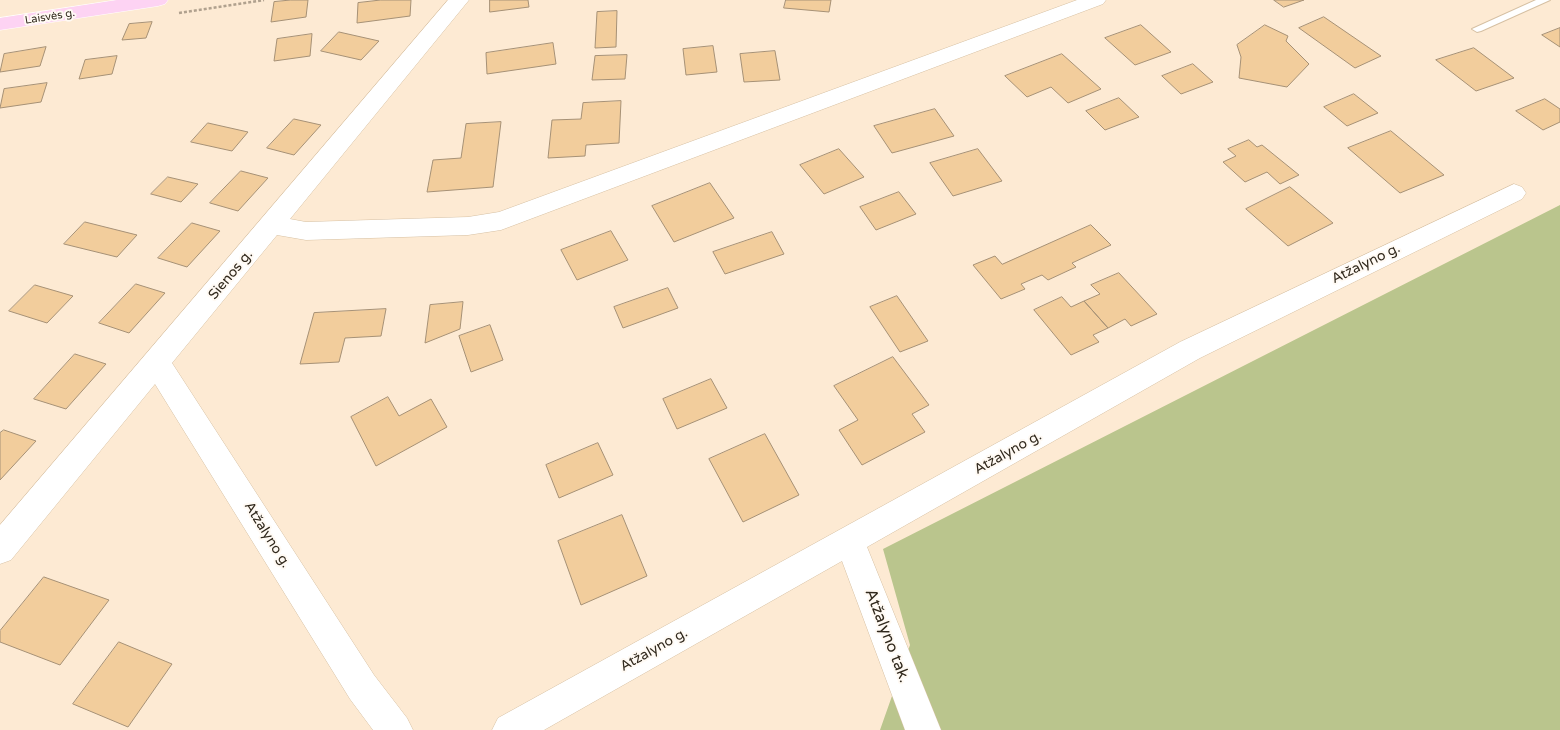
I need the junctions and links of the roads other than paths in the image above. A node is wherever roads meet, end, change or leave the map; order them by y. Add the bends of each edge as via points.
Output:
1 (158, 0) edge
2 (459, 0) edge
3 (1096, 0) edge
4 (1545, 0) edge
5 (0, 24) edge
6 (1477, 29) dead end
7 (1514, 193) dead end
8 (273, 225) junction
9 (157, 364) junction
10 (850, 542) junction
11 (0, 549) edge
12 (395, 730) edge
13 (510, 730) edge
14 (923, 730) edge

1 - 5 main road, Laisvės g.
2 - 8 street, Sienos g.
3 - 8 street via 501,221 468,226 306,231
4 - 6 lane
7 - 10 street, Atžalyno g. via 1190,350
8 - 9 street, Sienos g.
9 - 11 street, Sienos g.
9 - 12 street, Atžalyno g. via 362,687
10 - 13 street, Atžalyno g.
10 - 14 street, Atžalyno tak.

